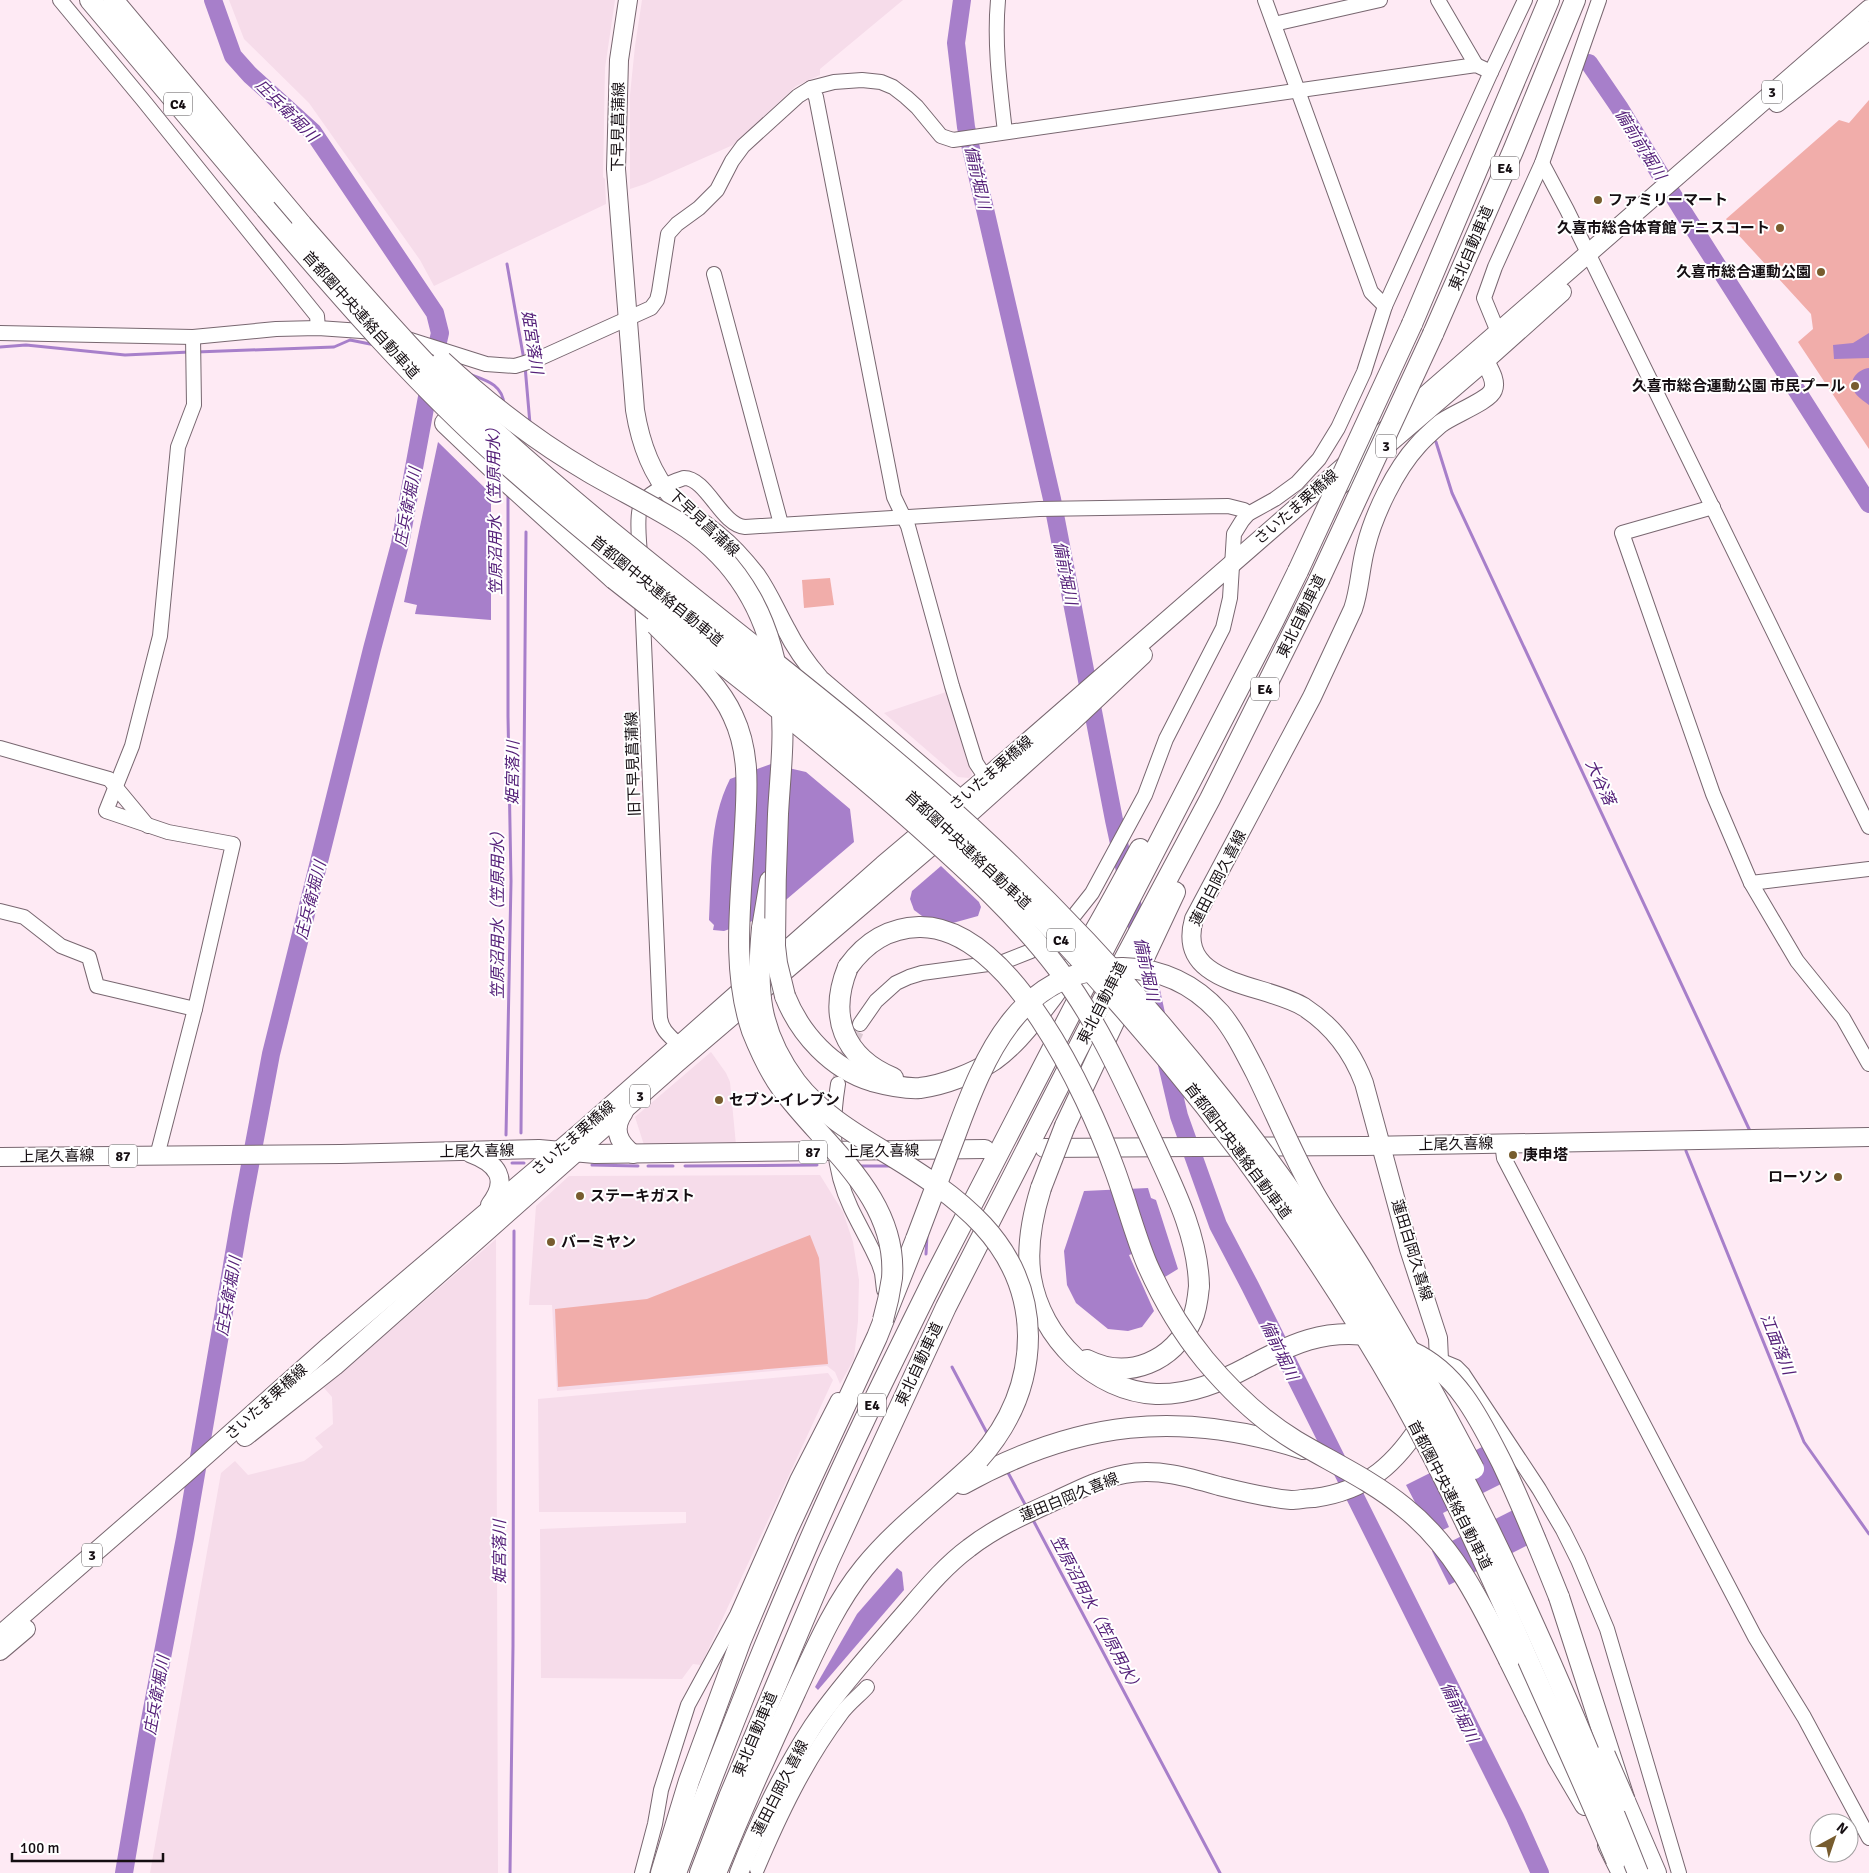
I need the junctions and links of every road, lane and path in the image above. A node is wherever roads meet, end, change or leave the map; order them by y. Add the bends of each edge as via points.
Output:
1 (60, 0) edge
2 (90, 0) edge
3 (113, 0) edge
4 (628, 0) edge
5 (998, 0) edge
6 (1265, 0) edge
7 (1380, 0) edge
8 (1438, 0) edge
9 (1525, 0) edge
10 (1549, 0) edge
11 (1575, 0) edge
12 (1600, 1) edge
13 (1869, 9) edge
14 (1274, 24) junction
15 (1869, 30) edge
16 (1476, 65) junction
17 (1491, 72) junction
18 (811, 88) junction
19 (1298, 90) junction
20 (1000, 132) junction
21 (1542, 163) junction
22 (1680, 180) junction
23 (266, 209) junction
24 (302, 225) junction
25 (1591, 258) junction
26 (714, 274) dead end
27 (1385, 306) junction
28 (627, 320) junction
29 (318, 328) junction
30 (0, 332) edge
31 (1498, 332) junction
32 (193, 337) junction
33 (1485, 361) junction
34 (664, 487) junction
35 (1713, 507) junction
36 (1248, 514) junction
37 (904, 517) junction
38 (781, 524) junction
39 (1232, 570) junction
40 (614, 579) junction
41 (1071, 713) junction
42 (0, 748) edge
43 (986, 778) junction
44 (115, 786) junction
45 (965, 807) junction
46 (148, 826) junction
47 (1869, 827) edge
48 (778, 832) junction
49 (1157, 833) junction
50 (1869, 869) edge
51 (1869, 876) edge
52 (1753, 887) junction
53 (1170, 888) junction
54 (0, 912) edge
55 (195, 1009) junction
56 (860, 1024) tunnel mouth
57 (679, 1045) junction
58 (1869, 1064) edge
59 (838, 1084) tunnel mouth
60 (934, 1084) junction
61 (627, 1108) junction
62 (1869, 1137) edge
63 (1502, 1143) junction
64 (1380, 1146) junction
65 (1044, 1148) dead end
66 (984, 1149) dead end
67 (467, 1152) junction
68 (556, 1152) junction
69 (834, 1152) junction
70 (574, 1153) junction
71 (633, 1154) junction
72 (156, 1156) junction
73 (0, 1157) edge
74 (483, 1216) junction
75 (883, 1320) junction
76 (1364, 1335) junction
77 (1056, 1336) junction
78 (1439, 1360) junction
79 (1319, 1454) junction
80 (983, 1465) junction
81 (0, 1635) edge
82 (0, 1651) edge
83 (867, 1687) dead end
84 (1625, 1801) junction
85 (1867, 1830) edge
86 (1619, 1867) edge
87 (751, 1870) edge
88 (642, 1873) edge
89 (661, 1873) edge
90 (676, 1873) edge
91 (700, 1873) edge
92 (716, 1873) edge
93 (1638, 1873) edge
94 (1656, 1873) edge
95 (1679, 1873) edge

1 - 29 street via 317,316
2 - 23 highway, 首都圏中央連絡自動車道 / C4
3 - 24 highway, 首都圏中央連絡自動車道 / C4
4 - 28 main road, 下早見菖蒲線 via 619,60 616,169
5 - 20 street
6 - 14 street
7 - 14 street
8 - 16 street
9 - 17 street
10 - 49 highway, 東北自動車道 / E4, bridge via 1412,324 1298,571 1224,717
11 - 53 highway, 東北自動車道 / E4, bridge via 1433,334 1320,580 1210,799 1202,830
12 - 21 street
13 - 22 main road, さいたま栗橋線 / 3
14 - 19 street
15 - 22 main road, さいたま栗橋線 / 3
16 - 17 street
16 - 19 street
17 - 27 street
18 - 20 street via 834,82 881,82 893,87 917,107 940,136 953,140
18 - 28 street via 743,146 717,190 672,229 666,240 654,305
18 - 37 street via 816,97 894,497
19 - 20 street
19 - 27 street via 1371,292
21 - 25 street
21 - 31 street via 1484,298
22 - 25 main road, さいたま栗橋線 / 3
23 - 40 highway, bridge via 280,238 322,290 445,423
23 - 76 highway, 首都圏中央連絡自動車道 / C4, bridge via 389,349 499,458 916,802 1040,918 1208,1108 1266,1185
24 - 48 highway, bridge via 489,403 549,447 685,526 708,543 731,568 760,614 776,665 782,725
24 - 93 highway, 首都圏中央連絡自動車道 / C4, bridge via 390,326 502,438 643,558 860,731 991,846 1049,903 1169,1034 1276,1170 1325,1242 1417,1391 1508,1569
25 - 31 main road, さいたま栗橋線 / 3
25 - 33 main road, さいたま栗橋線 / 3
25 - 35 street
26 - 38 street
27 - 36 street via 1364,372 1338,428 1318,459 1287,492
28 - 29 street via 515,366 486,364 396,335
28 - 34 main road, 下早見菖蒲線 via 637,425
29 - 32 street
30 - 32 street
31 - 39 main road, さいたま栗橋線 / 3
32 - 44 street via 194,405 178,447 160,636 132,746
33 - 39 main road, さいたま栗橋線 / 3
33 - 64 main road, 蓮田白岡久喜線 via 1494,380 1494,389 1487,398 1440,424 1418,446 1396,476 1370,532 1357,598 1339,640 1191,928 1192,947 1206,968 1225,978 1291,1000 1334,1030 1361,1074
34 - 38 street, 旧下早見菖蒲線 via 688,478 696,482 737,526
34 - 45 main road, 下早見菖蒲線 via 749,566 786,630 820,679 953,793
34 - 57 street, 旧下早見菖蒲線 via 641,504 639,516 660,1018 667,1034
35 - 47 street
35 - 52 street via 1622,533 1713,794
36 - 37 street via 1228,506 1039,509
36 - 39 street via 1234,534
37 - 38 street
37 - 43 street via 976,764
39 - 41 main road, さいたま栗橋線 / 3
39 - 56 street via 1223,628 1166,739 1145,795 1092,893 1076,915 1049,941 1003,962 908,977 886,991
40 - 75 highway, bridge via 719,693 740,732 746,766 740,930 741,977 747,1013 760,1050 781,1087 845,1161 879,1212 888,1240 892,1270
40 - 77 highway, bridge via 898,808 1022,926 1059,970 1095,1027 1164,1166 1192,1237 1197,1254 1197,1302 1193,1318 1171,1350 1143,1366 1110,1367 1092,1362
41 - 43 main road, さいたま栗橋線 / 3
41 - 45 main road, さいたま栗橋線 / 3
42 - 44 street via 108,778
43 - 45 main road, さいたま栗橋線 / 3
44 - 46 street
44 - 46 street via 106,811
45 - 57 main road, さいたま栗橋線 / 3 via 883,865
45 - 61 main road, さいたま栗橋線 / 3
46 - 55 street via 233,844
48 - 60 highway, bridge via 775,946 785,996 793,1014 807,1036 848,1071 896,1086 920,1088
48 - 80 highway, bridge via 759,963 764,1016 777,1051 798,1084 826,1112 943,1189 977,1217 1003,1250 1020,1287 1028,1326 1026,1367 1013,1408
49 - 60 highway via 1075,966 1023,1034 994,1060 972,1073
49 - 90 highway, 東北自動車道 / E4 via 1102,953 919,1309 812,1534
50 - 52 street
51 - 52 street
52 - 58 street via 1797,961 1842,1018
53 - 77 highway, bridge via 1041,1188 1031,1228 1030,1269 1036,1300
53 - 91 highway, 東北自動車道 / E4, bridge via 1110,986 946,1307 790,1650
54 - 55 street via 24,917 62,946 89,957 97,986
55 - 72 street
57 - 68 main road, さいたま栗橋線 / 3
59 - 69 street via 833,1126
60 - 79 highway, bridge via 899,1080 868,1064 846,1038 838,1009 839,994 848,967 868,944 880,936 909,927 943,930 972,944 1016,986 1078,1087 1110,1159 1146,1261 1181,1328 1203,1358 1243,1400 1278,1429
61 - 70 main road, さいたま栗橋線 / 3
61 - 71 main road via 617,1127 617,1135
62 - 63 main road, 上尾久喜線
63 - 64 main road, 上尾久喜線
63 - 85 street via 1504,1158 1687,1510 1755,1637
64 - 65 main road, 上尾久喜線
64 - 78 main road, 蓮田白岡久喜線 via 1438,1338
66 - 69 main road, 上尾久喜線 / 87
67 - 68 main road, 上尾久喜線 / 87 via 539,1149
67 - 72 main road, 上尾久喜線 / 87
67 - 74 main road via 488,1161 499,1177 496,1198
68 - 70 main road, 上尾久喜線 / 87
68 - 74 main road, さいたま栗橋線 / 3
69 - 71 main road, 上尾久喜線 / 87
69 - 88 street via 850,1207 882,1273 884,1295 880,1321 801,1472 737,1615 688,1705 660,1790
70 - 71 main road, 上尾久喜線 / 87
70 - 82 main road, さいたま栗橋線 / 3 via 335,1366 259,1424
72 - 73 main road, 上尾久喜線 / 87
74 - 81 main road, さいたま栗橋線 / 3 via 330,1345
75 - 84 highway, bridge via 975,1082 998,1039 1022,1009 1034,997 1060,982 1098,969 1148,970 1164,974 1196,991 1221,1014 1241,1044 1313,1191 1446,1413 1522,1571
75 - 89 highway via 741,1640
76 - 77 highway, bridge via 1348,1333 1303,1340 1214,1384 1156,1394 1119,1386 1087,1368 1062,1346
76 - 84 highway, bridge via 1394,1344 1433,1364 1465,1397 1480,1420 1532,1528 1560,1597
76 - 86 highway, 首都圏中央連絡自動車道 / C4, bridge via 1403,1401 1488,1569
78 - 87 main road, 蓮田白岡久喜線 via 1426,1418 1410,1442 1372,1478 1334,1495 1294,1500 1257,1495 1155,1471 1125,1474 1100,1481 1020,1516 968,1548 932,1582 815,1724 775,1793
78 - 95 street via 1456,1367 1462,1374 1539,1489 1578,1560 1607,1629
79 - 80 highway, bridge via 1231,1430 1161,1426 1066,1440
79 - 86 highway, bridge via 1364,1478 1407,1509 1426,1526 1460,1567 1558,1759
80 - 92 highway via 948,1488 896,1532 847,1590 766,1755
83 - 87 street via 842,1713 804,1769
84 - 94 highway

